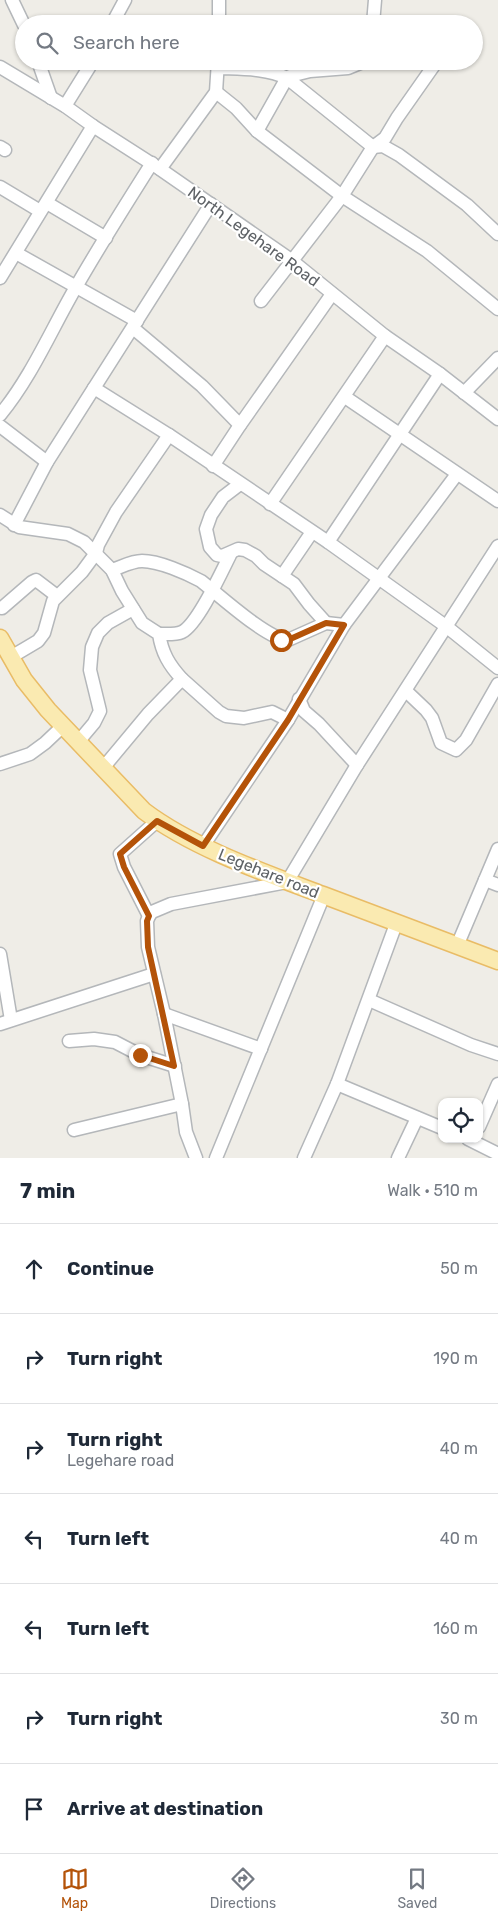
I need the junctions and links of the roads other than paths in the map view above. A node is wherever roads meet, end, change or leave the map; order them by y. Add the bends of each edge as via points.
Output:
1 (12, 0) edge
2 (124, 0) edge
3 (219, 0) edge
4 (375, 0) edge
5 (19, 15) edge
6 (116, 15) edge
7 (218, 15) edge
8 (373, 15) edge
9 (0, 67) edge
10 (41, 70) edge
11 (87, 70) edge
12 (218, 70) edge
13 (258, 70) edge
14 (323, 70) edge
15 (431, 70) edge
16 (287, 78) junction
17 (216, 92) junction
18 (51, 98) junction
19 (65, 106) junction
20 (93, 126) junction
21 (257, 131) junction
22 (373, 147) junction
23 (156, 166) junction
24 (0, 187) edge
25 (342, 196) junction
26 (211, 204) junction
27 (43, 207) junction
28 (498, 234) edge
29 (106, 238) junction
30 (16, 253) junction
31 (291, 260) junction
32 (0, 276) edge
33 (76, 287) junction
34 (332, 294) junction
35 (261, 301) dead end
36 (498, 309) edge
37 (135, 325) junction
38 (385, 336) junction
39 (498, 358) edge
40 (440, 374) junction
41 (94, 388) junction
42 (464, 393) junction
43 (345, 397) junction
44 (0, 415) edge
45 (498, 419) edge
46 (240, 425) junction
47 (0, 426) edge
48 (402, 434) junction
49 (169, 435) junction
50 (47, 462) junction
51 (213, 466) junction
52 (457, 474) junction
53 (240, 484) junction
54 (498, 501) edge
55 (270, 504) junction
56 (0, 515) edge
57 (14, 525) junction
58 (312, 532) junction
59 (328, 542) junction
60 (498, 546) edge
61 (96, 553) junction
62 (231, 553) junction
63 (112, 570) junction
64 (282, 576) junction
65 (378, 579) junction
66 (212, 590) junction
67 (57, 596) junction
68 (2, 608) dead end
69 (133, 609) junction
70 (326, 623) junction
71 (344, 625) junction
72 (448, 627) junction
73 (159, 634) junction
74 (0, 638) edge
75 (11, 657) junction
76 (498, 668) edge
77 (182, 679) junction
78 (498, 684) edge
79 (406, 691) junction
80 (299, 699) junction
81 (288, 720) junction
82 (63, 726) junction
83 (78, 742) junction
84 (0, 764) edge
85 (358, 764) junction
86 (103, 768) junction
87 (157, 821) junction
88 (203, 846) junction
89 (498, 849) edge
90 (485, 880) junction
91 (287, 882) junction
92 (498, 885) edge
93 (324, 895) junction
94 (149, 916) junction
95 (396, 924) junction
96 (457, 946) junction
97 (0, 954) edge
98 (498, 961) edge
99 (154, 974) junction
100 (369, 1000) junction
101 (164, 1014) junction
102 (5, 1022) edge
103 (69, 1041) dead end
104 (261, 1049) junction
105 (498, 1054) edge
106 (174, 1066) junction
107 (337, 1084) junction
108 (498, 1084) edge
109 (182, 1104) junction
110 (417, 1118) junction
111 (483, 1118) edge
112 (438, 1126) edge
113 (74, 1130) dead end
114 (476, 1143) edge
115 (491, 1154) edge
116 (196, 1158) edge
117 (216, 1158) edge
118 (304, 1158) edge
119 (398, 1158) edge

1 - 5 street
2 - 6 street
3 - 7 street
4 - 8 street
9 - 18 street, North Legehare Road
10 - 18 street
11 - 19 street
12 - 17 street
13 - 16 street via 275,72
14 - 16 street
15 - 22 street via 385,138
16 - 21 street
16 - 22 street
17 - 21 street
17 - 23 street
18 - 19 street, North Legehare Road
19 - 20 street, North Legehare Road
20 - 23 street, North Legehare Road
20 - 27 street
21 - 25 street
22 - 25 street
22 - 28 street via 382,146 399,155 467,205
23 - 26 street, North Legehare Road
23 - 29 street
24 - 27 street
25 - 31 street
25 - 36 street via 427,251
26 - 31 street, North Legehare Road
26 - 37 street
27 - 29 street
27 - 30 street
29 - 33 street
30 - 32 street
30 - 33 street
31 - 34 street, North Legehare Road
31 - 35 street
33 - 37 street
33 - 44 street via 32,369
34 - 38 street, North Legehare Road
34 - 46 street
37 - 41 street
37 - 46 street
38 - 40 street, North Legehare Road
38 - 43 street
39 - 42 street
40 - 42 street, North Legehare Road
40 - 48 street
41 - 49 street
41 - 50 street
42 - 45 street, North Legehare Road
43 - 48 street
43 - 55 street
46 - 51 street
47 - 50 street
48 - 52 street
48 - 59 street
49 - 51 street
49 - 61 street via 116,512
50 - 57 street
51 - 53 street
52 - 54 street
52 - 65 street
53 - 55 street
53 - 62 street via 223,497 206,529 210,547 217,555
55 - 58 street
56 - 57 street
57 - 61 street via 75,536
58 - 59 street
58 - 64 street
59 - 65 street
60 - 72 street
61 - 63 street
61 - 67 street
62 - 64 street via 245,550
62 - 66 street
63 - 66 street via 140,561 152,562 190,575
63 - 69 street
64 - 70 street via 294,584
65 - 71 street
65 - 72 street
66 - 70 street via 281,640
66 - 73 street via 188,628 178,633
67 - 68 street via 36,580
67 - 75 street via 44,634
69 - 73 street via 142,623
69 - 83 street via 101,628 92,647 90,670 100,711
70 - 71 street
71 - 80 street
72 - 76 street
72 - 79 street
73 - 77 street via 161,648
74 - 75 main road, Legehare road
75 - 82 main road, Legehare road via 24,680
77 - 81 street via 226,716 244,718 272,712
77 - 86 street
78 - 79 street via 466,740 456,750 441,743 432,718
79 - 85 street
80 - 81 street
80 - 85 street via 304,711
81 - 88 street
82 - 83 main road, Legehare road
82 - 84 street via 46,744 30,754
83 - 86 main road, Legehare road
85 - 91 street
86 - 87 main road, Legehare road via 144,812
87 - 88 main road, Legehare road
87 - 94 street via 120,854
88 - 91 main road, Legehare road
89 - 90 street
90 - 92 street
90 - 96 street
91 - 93 main road, Legehare road
91 - 94 street via 171,904
93 - 95 main road, Legehare road
93 - 104 street
94 - 99 street via 148,947
95 - 96 main road, Legehare road
95 - 100 street
96 - 98 main road, Legehare road
97 - 102 street
99 - 101 street
99 - 102 street
100 - 105 street
100 - 107 street
101 - 104 street
101 - 106 street
103 - 106 street via 94,1039 115,1042 140,1055
104 - 117 street
106 - 109 street
107 - 110 street
107 - 118 street
108 - 111 street
109 - 113 street
109 - 116 street via 186,1132
110 - 112 street
110 - 119 street
114 - 115 street

